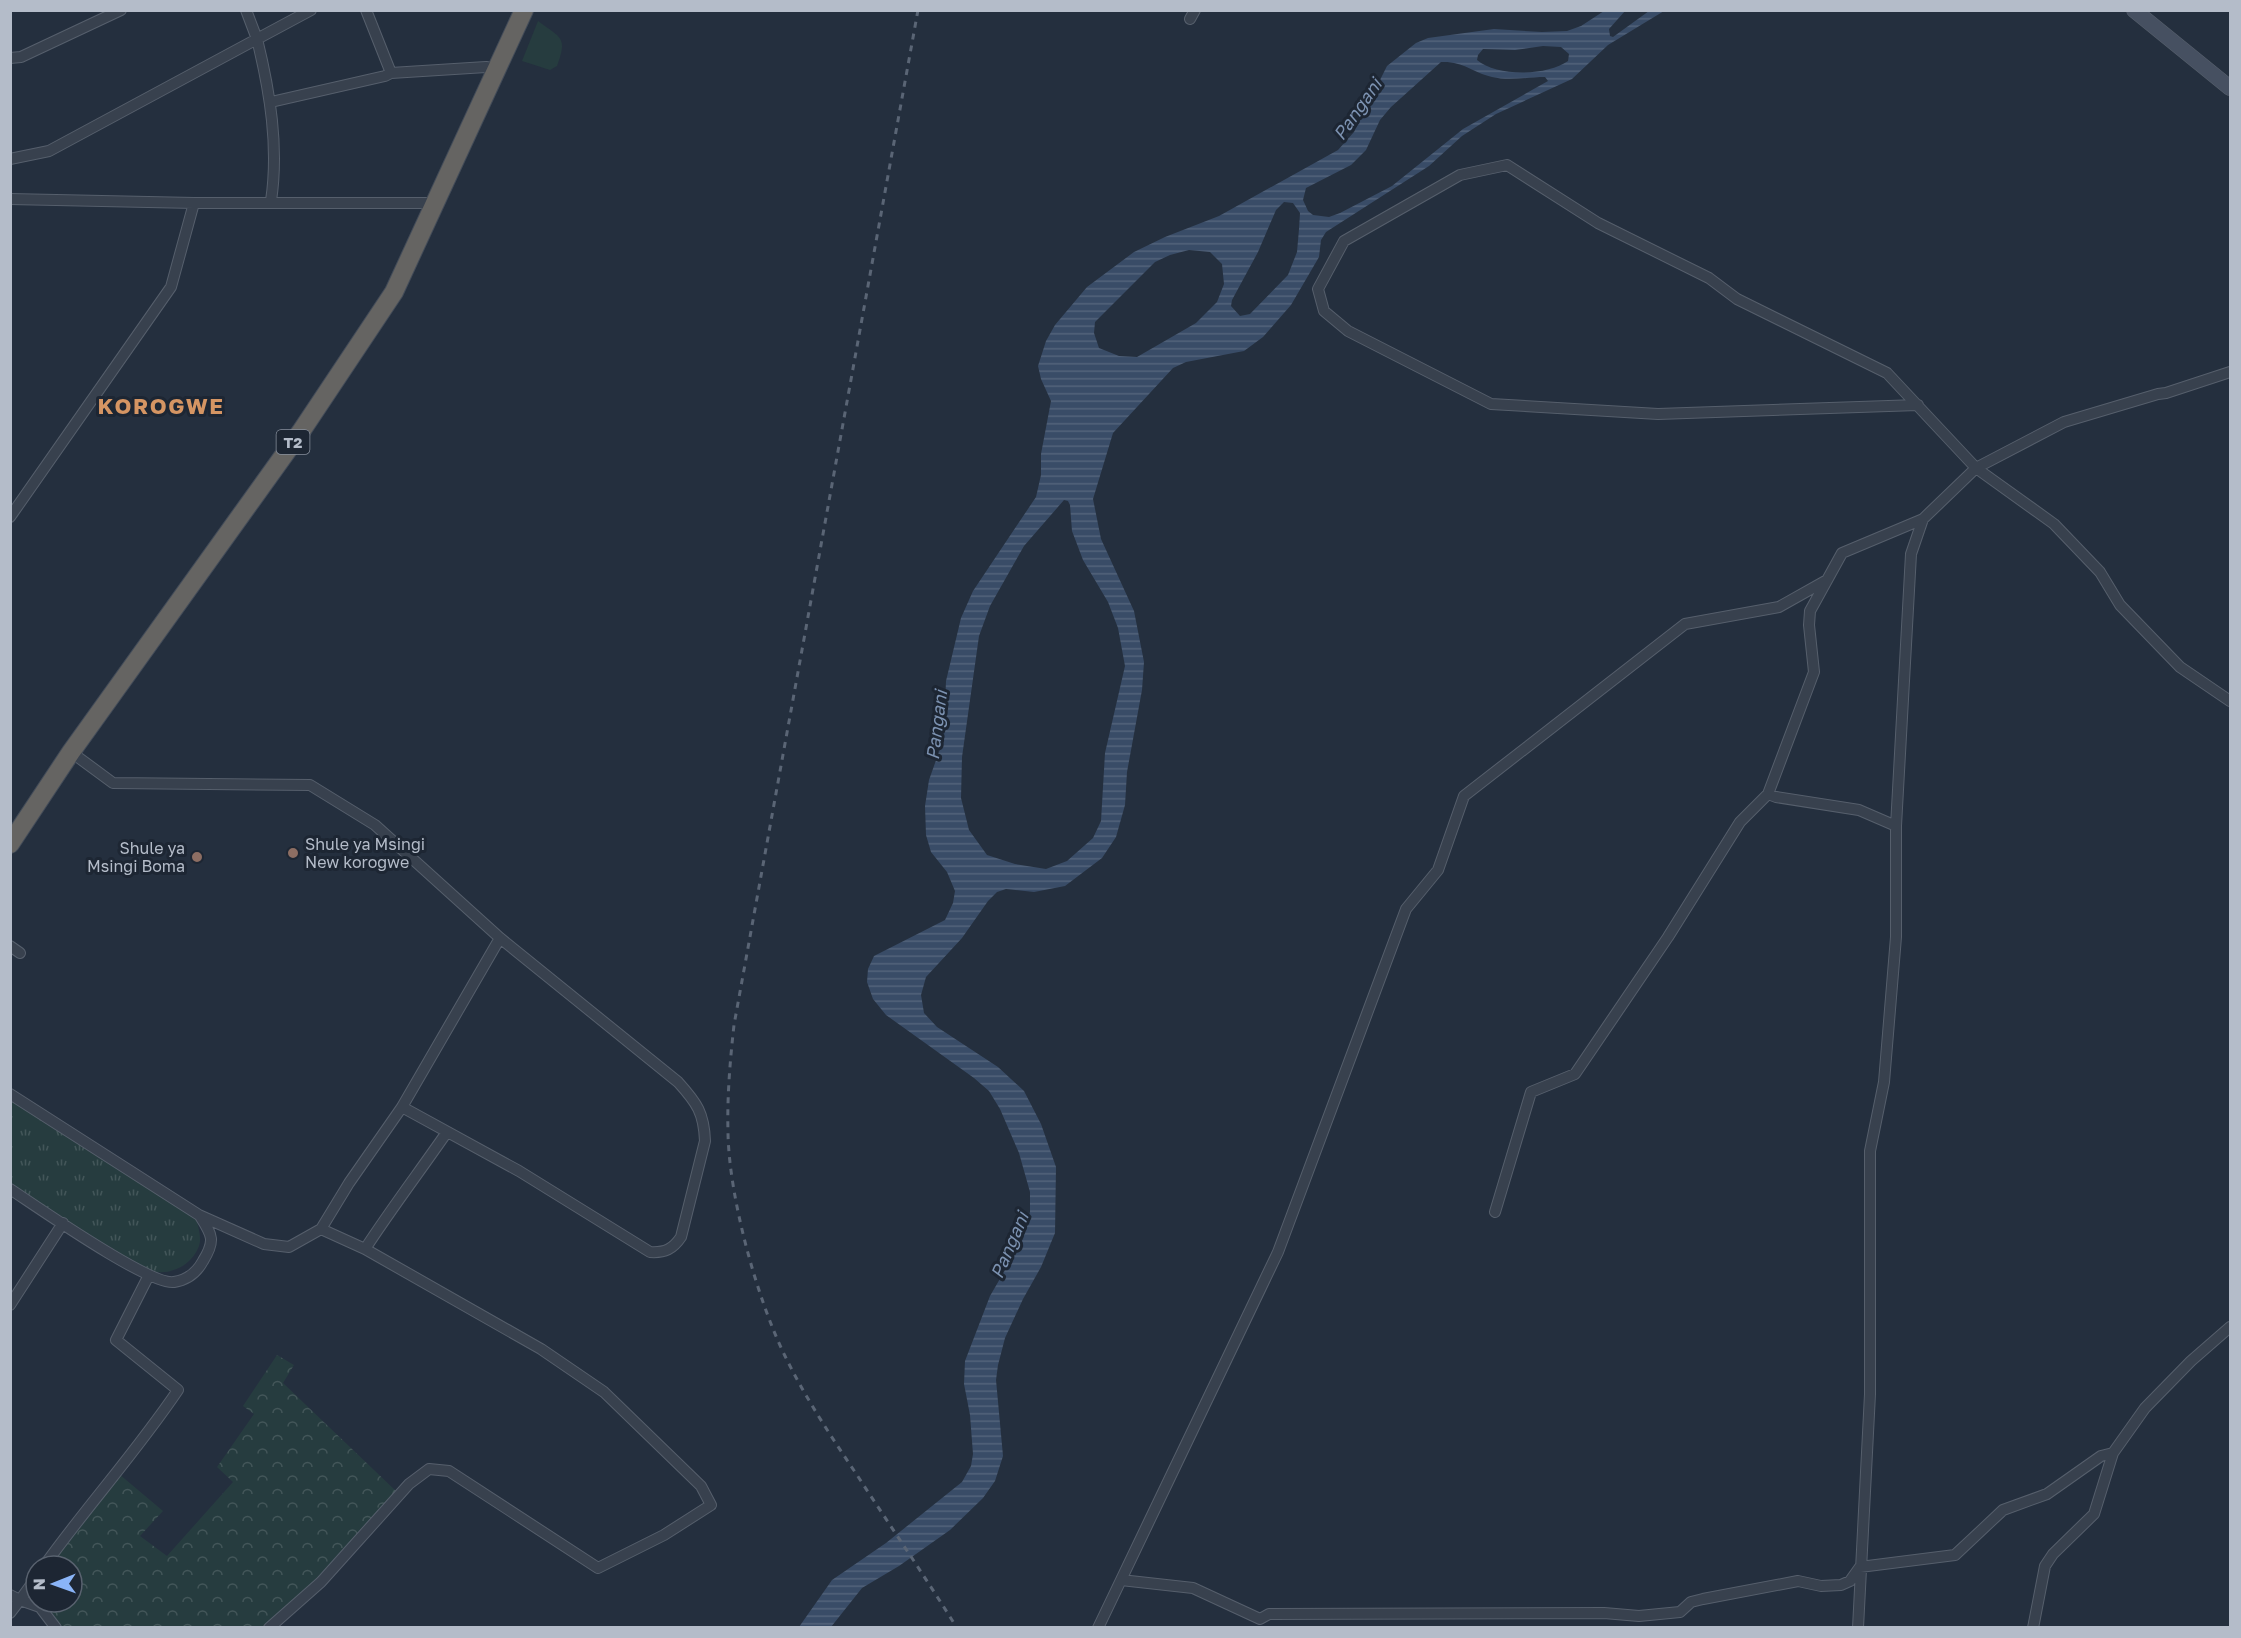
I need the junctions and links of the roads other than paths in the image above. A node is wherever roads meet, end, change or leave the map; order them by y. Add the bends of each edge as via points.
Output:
1 (121, 10) edge
2 (246, 10) edge
3 (311, 10) edge
4 (366, 10) edge
5 (524, 10) edge
6 (2134, 10) edge
7 (257, 39) junction
8 (10, 58) edge
9 (497, 69) junction
10 (390, 73) junction
11 (2230, 88) edge
12 (271, 102) junction
13 (10, 159) edge
14 (10, 199) edge
15 (271, 201) junction
16 (194, 203) junction
17 (435, 203) junction
18 (2230, 372) edge
19 (1918, 405) junction
20 (1976, 468) junction
21 (10, 517) edge
22 (1923, 519) junction
23 (1827, 580) junction
24 (2230, 701) edge
25 (71, 752) junction
26 (1768, 794) junction
27 (1896, 826) junction
28 (12, 839) edge
29 (500, 938) junction
30 (10, 1094) edge
31 (402, 1107) junction
32 (447, 1132) junction
33 (10, 1189) edge
34 (1495, 1212) dead end
35 (200, 1215) junction
36 (63, 1223) junction
37 (321, 1229) junction
38 (365, 1250) junction
39 (149, 1275) junction
40 (10, 1305) edge
41 (2230, 1327) edge
42 (2113, 1453) junction
43 (52, 1554) edge
44 (1860, 1567) junction
45 (1121, 1580) junction
46 (15, 1598) edge
47 (10, 1613) edge
48 (56, 1628) edge
49 (269, 1628) edge
50 (1098, 1628) edge
51 (1858, 1628) edge
52 (2033, 1628) edge

1 - 8 street via 21,57
2 - 7 street
3 - 7 street
4 - 10 street
5 - 9 highway, T2
6 - 11 main road
7 - 12 street
7 - 13 street via 49,151
9 - 10 street
9 - 17 highway, T2
10 - 12 street
12 - 15 street
14 - 16 street
15 - 16 street
15 - 17 street
16 - 21 street via 171,287
17 - 25 highway, T2 via 394,292 302,430
18 - 20 street via 2064,422
19 - 19 street via 1887,373 1737,299 1709,278 1598,223 1507,165 1460,175 1344,241 1318,289 1323,311 1348,331 1491,404 1658,414
19 - 20 street
20 - 22 street
20 - 24 street via 2054,524 2100,572 2120,605 2180,667
22 - 23 street via 1842,553
22 - 27 street via 1911,554
23 - 26 street via 1810,611 1814,672
23 - 45 street via 1779,607 1685,624 1464,796 1438,870 1406,909 1278,1252
25 - 28 highway, T2
25 - 29 street via 113,783 310,785 375,825
26 - 27 street via 1859,810
26 - 34 street via 1740,822 1668,938 1575,1074 1531,1092
27 - 44 street via 1895,948 1884,1082 1870,1150 1870,1394
29 - 31 street
29 - 32 street via 678,1082 696,1102 705,1142 681,1237 675,1247 650,1252 519,1171
30 - 35 street
31 - 32 street
31 - 37 street
32 - 38 street
33 - 36 street
35 - 37 street via 264,1244 289,1247
35 - 39 street via 212,1235 200,1268 188,1278 172,1283
36 - 39 street
36 - 40 street
37 - 38 street
38 - 49 street via 541,1349 604,1392 701,1486 711,1505 664,1535 598,1568 449,1471 429,1469 409,1484 321,1582
39 - 43 street via 116,1340 178,1390
41 - 42 street via 2145,1408
42 - 44 street via 2101,1456 2047,1494 2003,1510 1954,1555
42 - 52 street via 2094,1514 2045,1566
44 - 45 street via 1850,1581 1841,1585 1798,1581 1691,1602 1680,1612 1639,1616 1269,1614 1260,1619 1193,1588
44 - 51 street
45 - 50 street
46 - 47 street
46 - 48 street via 40,1607

